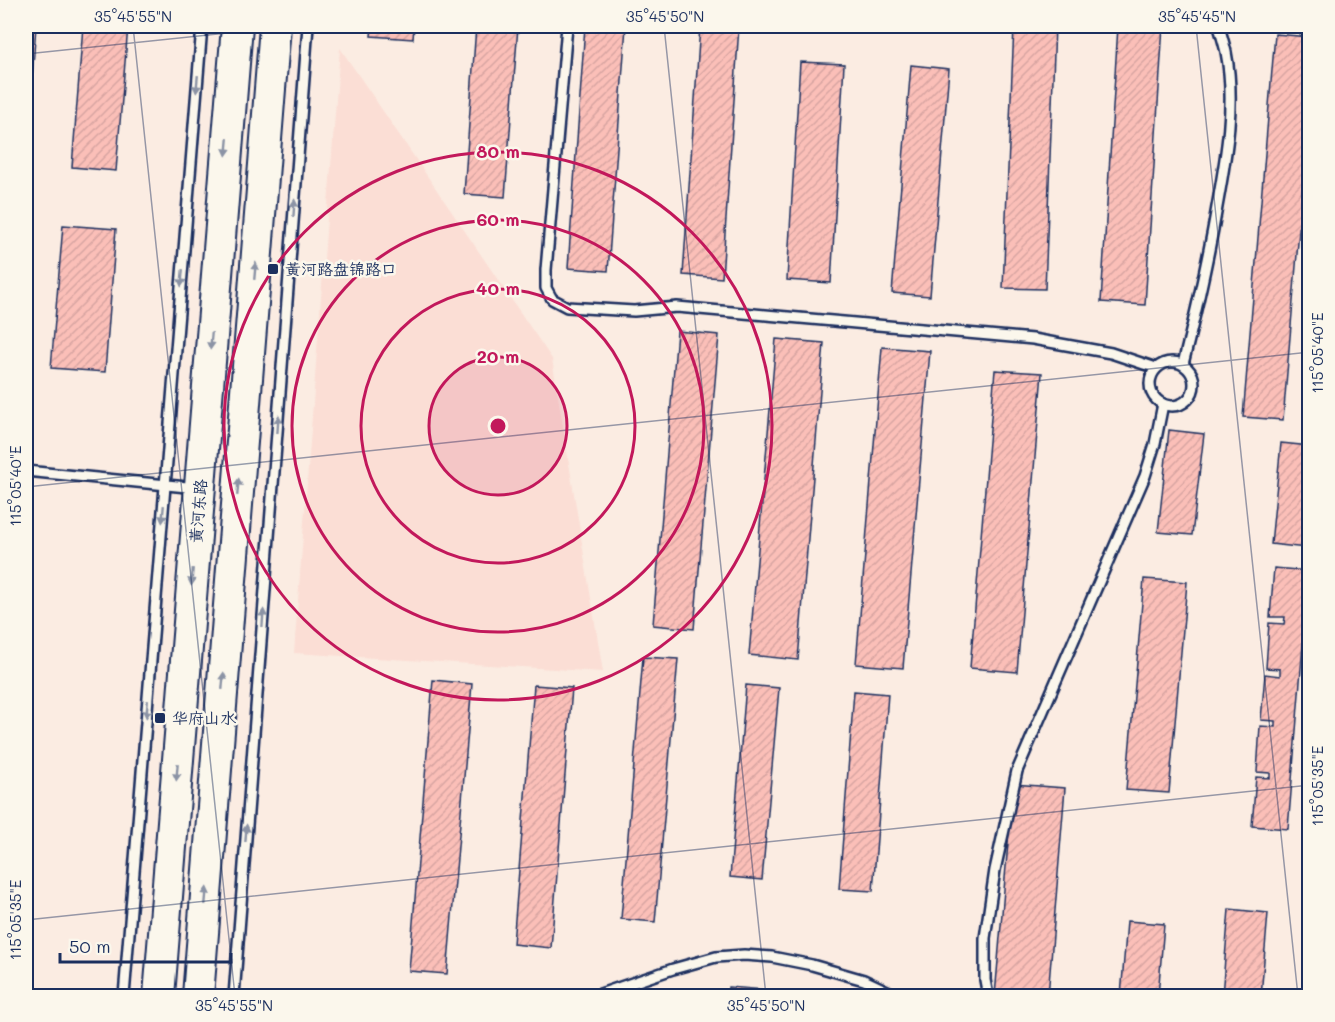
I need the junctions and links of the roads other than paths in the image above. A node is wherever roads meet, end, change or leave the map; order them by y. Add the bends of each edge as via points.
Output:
1 (202, 26) edge
2 (237, 26) edge
3 (274, 26) edge
4 (308, 26) edge
5 (567, 26) edge
6 (1219, 26) edge
7 (1183, 364) junction
8 (1156, 368) junction
9 (1163, 404) junction
10 (26, 471) edge
11 (165, 484) junction
12 (200, 488) junction
13 (124, 996) edge
14 (159, 996) edge
15 (198, 996) edge
16 (234, 996) edge
17 (594, 996) edge
18 (898, 996) edge
19 (988, 996) edge

1 -> 11 lane
2 -> 12 main road, 黄河东路
15 -> 3 main road
16 -> 4 lane
5 - 8 lane via 546,270 546,288 552,299 567,307 634,311 677,307 1032,339 1111,353
6 - 7 lane via 1229,79 1224,171 1209,259
7 - 8 lane via 1173,361
7 - 9 lane via 1194,380 1191,395 1179,405
8 - 9 lane via 1150,386 1156,400
9 - 19 lane via 1145,476 1017,771 985,938
10 - 11 lane
11 - 12 lane
11 -> 13 lane
12 -> 14 main road, 黄河东路
17 - 18 lane via 716,957 744,955 812,965 864,980

